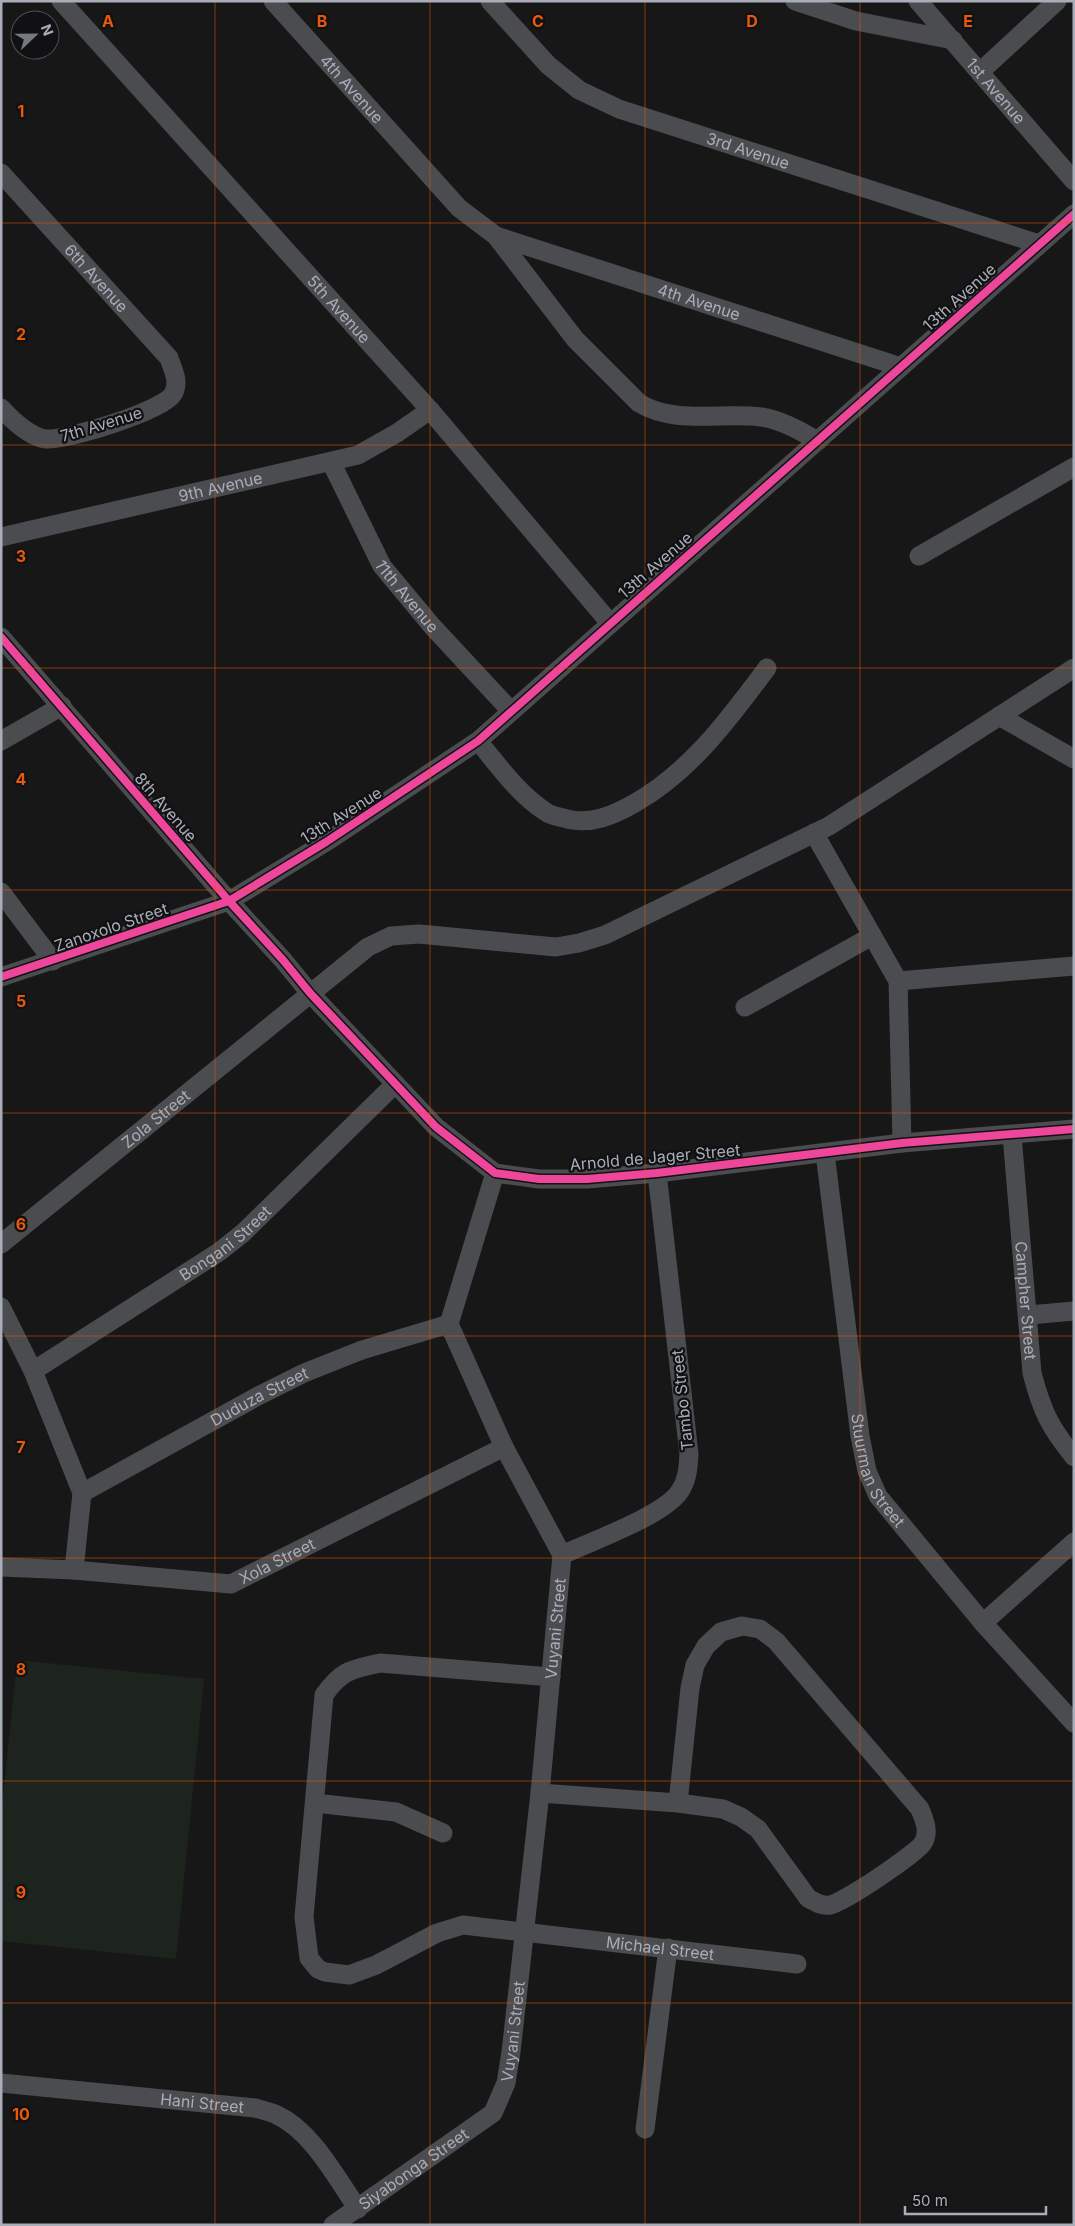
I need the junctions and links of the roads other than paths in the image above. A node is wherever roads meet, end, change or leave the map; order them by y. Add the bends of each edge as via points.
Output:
1 (61, 1) edge
2 (273, 1) edge
3 (490, 1) edge
4 (795, 1) edge
5 (918, 1) edge
6 (1057, 1) edge
7 (953, 40) junction
8 (980, 71) junction
9 (1, 173) edge
10 (1074, 181) edge
11 (1074, 214) edge
12 (496, 236) junction
13 (1040, 244) junction
14 (901, 367) junction
15 (174, 392) joint
16 (1, 408) edge
17 (430, 410) junction
18 (818, 441) junction
19 (331, 462) junction
20 (1074, 467) edge
21 (1, 538) edge
22 (919, 556) dead end
23 (610, 623) junction
24 (1, 638) edge
25 (767, 668) dead end
26 (1074, 668) edge
27 (62, 706) junction
28 (511, 711) junction
29 (999, 716) junction
30 (1, 741) edge
31 (478, 741) junction
32 (1074, 759) edge
33 (814, 833) junction
34 (1, 892) edge
35 (229, 901) junction
36 (872, 936) junction
37 (53, 961) junction
38 (1074, 966) edge
39 (1, 977) edge
40 (898, 981) junction
41 (310, 993) junction
42 (745, 1007) dead end
43 (394, 1085) junction
44 (1074, 1129) edge
45 (1012, 1135) junction
46 (902, 1143) junction
47 (825, 1153) junction
48 (495, 1173) junction
49 (657, 1173) junction
50 (1, 1244) edge
51 (1, 1307) edge
52 (1074, 1311) edge
53 (1029, 1315) junction
54 (449, 1324) junction
55 (33, 1371) junction
56 (504, 1447) junction
57 (1074, 1456) edge
58 (82, 1493) junction
59 (1074, 1542) edge
60 (562, 1555) junction
61 (1, 1567) edge
62 (74, 1570) junction
63 (983, 1623) junction
64 (552, 1677) junction
65 (1074, 1723) edge
66 (540, 1794) junction
67 (314, 1803) junction
68 (678, 1803) junction
69 (443, 1833) dead end
70 (524, 1933) junction
71 (668, 1948) junction
72 (797, 1964) dead end
73 (1, 2083) edge
74 (493, 2113) joint
75 (645, 2129) dead end
76 (358, 2210) junction
77 (333, 2225) edge

1 - 17 street, 5th Avenue
2 - 12 street, 4th Avenue via 459,208
3 - 13 street, 3rd Avenue via 548,65 579,90 619,110
4 - 7 street via 856,21
5 - 7 street, 1st Avenue
6 - 8 street
7 - 8 street, 1st Avenue
8 - 10 street, 1st Avenue
9 - 15 street, 6th Avenue via 169,358 177,380
11 - 13 street, 13th Avenue
12 - 14 street, 4th Avenue
12 - 18 street, 4th Avenue via 575,340 639,403 669,414 761,417 785,423
13 - 14 street, 13th Avenue
14 - 18 street, 13th Avenue
15 - 16 street, 7th Avenue via 169,400 124,420 58,438 44,439 32,434
17 - 19 street, 9th Avenue via 358,455
17 - 23 street, 5th Avenue
18 - 23 street, 13th Avenue
19 - 21 street, 9th Avenue
19 - 28 street, 11th Avenue via 382,566 432,626
20 - 22 street
23 - 28 street, 13th Avenue
24 - 27 street, 8th Avenue
25 - 31 street via 730,718 693,760 656,791 616,814 582,822 547,814 518,790
26 - 29 street, Zola Street
27 - 30 street
27 - 35 street, 8th Avenue
28 - 31 street, 13th Avenue
29 - 32 street
29 - 33 street, Zola Street
31 - 35 street, 13th Avenue via 326,842
33 - 36 street
33 - 41 street, Zola Street via 606,935 556,947 419,934 391,936 368,947
34 - 37 street
35 - 37 street, Zanoxolo Street
35 - 41 street, 8th Avenue
36 - 40 street
36 - 42 street
37 - 39 street, Zanoxolo Street
38 - 40 street
40 - 46 street
41 - 43 street
41 - 50 street, Zola Street
43 - 48 street via 436,1127
43 - 55 street, Bongani Street via 243,1233
44 - 45 street, Arnold de Jager Street
45 - 46 street, Arnold de Jager Street
45 - 53 street, Campher Street
46 - 47 street, Arnold de Jager Street
47 - 49 street, Arnold de Jager Street
47 - 63 street, Stuurman Street via 867,1471 878,1496
48 - 49 street, Arnold de Jager Street via 539,1179
48 - 54 street
49 - 60 street, Tambo Street via 688,1454 687,1476 680,1492 663,1506 636,1522
51 - 55 street
52 - 53 street
53 - 57 street, Campher Street via 1032,1373 1040,1403 1050,1426
54 - 56 street, Vuyani Street
54 - 58 street, Duduza Street via 362,1350 304,1373
55 - 58 street
56 - 60 street, Vuyani Street
56 - 62 street, Xola Street via 231,1584
58 - 62 street
59 - 63 street
60 - 64 street, Vuyani Street
61 - 62 street, Xola Street
63 - 65 street, Stuurman Street
64 - 66 street, Vuyani Street
64 - 67 street, Michael Street via 380,1663 336,1678 324,1695
66 - 68 street
66 - 70 street, Vuyani Street
67 - 69 street via 396,1812
67 - 70 street, Michael Street via 304,1917 309,1958 318,1969 349,1975 376,1965 437,1933 463,1925
68 - 68 street via 723,1809 741,1816 758,1829 808,1898 817,1904 830,1905 845,1899 924,1842 926,1825 920,1809 776,1641 760,1629 742,1626 721,1632 706,1646 695,1665
70 - 71 street, Michael Street
70 - 74 street, Vuyani Street via 506,2082
71 - 72 street, Michael Street
71 - 75 street
73 - 76 street, Hani Street via 255,2108 278,2115 313,2145
74 - 76 street, Siyabonga Street
76 - 77 street, Siyabonga Street

